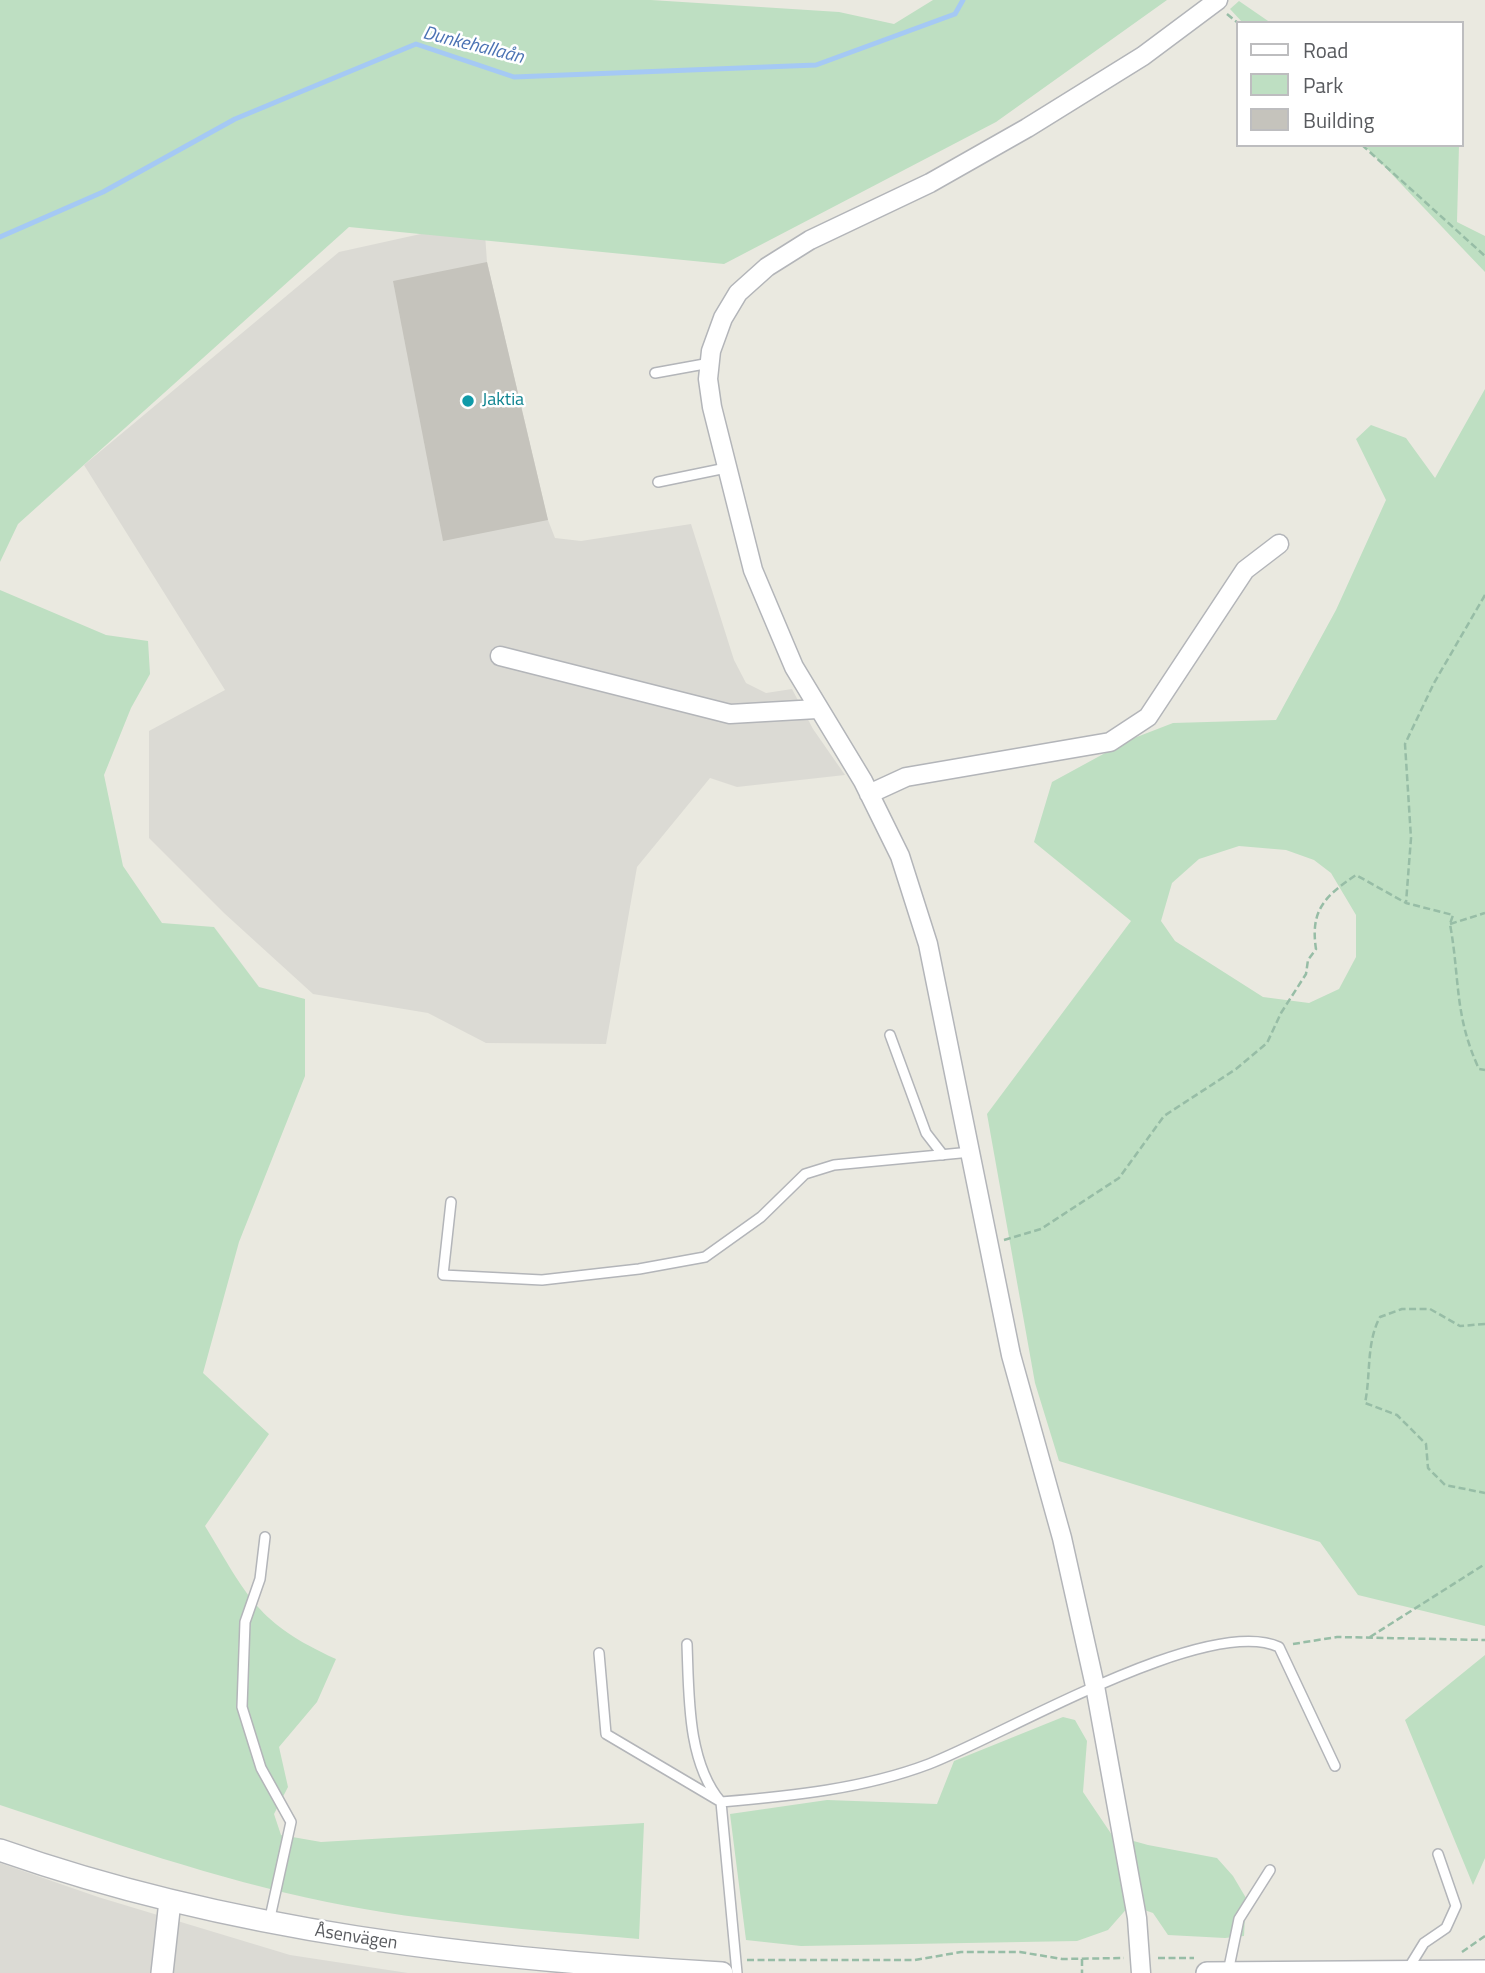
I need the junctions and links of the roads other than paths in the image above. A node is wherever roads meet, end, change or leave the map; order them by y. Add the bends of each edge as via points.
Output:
1 (1214, 1) edge
2 (710, 363) junction
3 (655, 373) dead end
4 (726, 468) junction
5 (657, 482) dead end
6 (1279, 544) dead end
7 (500, 656) dead end
8 (817, 709) junction
9 (869, 794) junction
10 (890, 1035) dead end
11 (971, 1152) junction
12 (943, 1155) junction
13 (451, 1202) dead end
14 (265, 1537) dead end
15 (687, 1644) dead end
16 (599, 1653) dead end
17 (1095, 1686) junction
18 (1335, 1766) dead end
19 (721, 1802) junction
20 (0, 1850) edge
21 (1438, 1854) dead end
22 (1270, 1870) dead end
23 (170, 1901) junction
24 (269, 1923) junction
25 (1407, 1971) junction
26 (1485, 1971) edge
27 (1228, 1972) edge
28 (1454, 1972) edge
29 (162, 1973) edge
30 (722, 1973) edge
31 (737, 1973) edge
32 (1141, 1973) edge
33 (1207, 1973) edge

1 - 2 street via 1143,56 1027,128 930,183 810,240 767,267 738,293 723,318
2 - 3 lane
2 - 4 street via 712,407
4 - 5 lane
4 - 8 street via 753,570
6 - 9 street via 1245,570 1149,717 1110,742 906,778
7 - 8 street via 730,714
8 - 9 street
9 - 11 street via 900,856 928,944
10 - 12 lane via 926,1133
11 - 12 lane
11 - 17 street via 1011,1355 1062,1538
12 - 13 lane via 834,1165 805,1174 761,1217 705,1257 542,1280 443,1275
14 - 24 lane via 260,1579 245,1622 242,1707 261,1768 291,1822
15 - 19 lane via 689,1697 702,1777
16 - 19 lane via 606,1734
17 - 18 lane via 1214,1646 1264,1640 1279,1647
17 - 19 lane via 928,1764 815,1794
17 - 32 street via 1137,1918
19 - 31 lane
20 - 23 street, Åsenvägen
21 - 25 lane via 1455,1906 1446,1928 1424,1943
22 - 27 lane via 1239,1919
23 - 24 street, Åsenvägen
23 - 29 street
24 - 30 street, Åsenvägen via 462,1954
25 - 27 street
25 - 28 street
26 - 28 street
27 - 33 street

